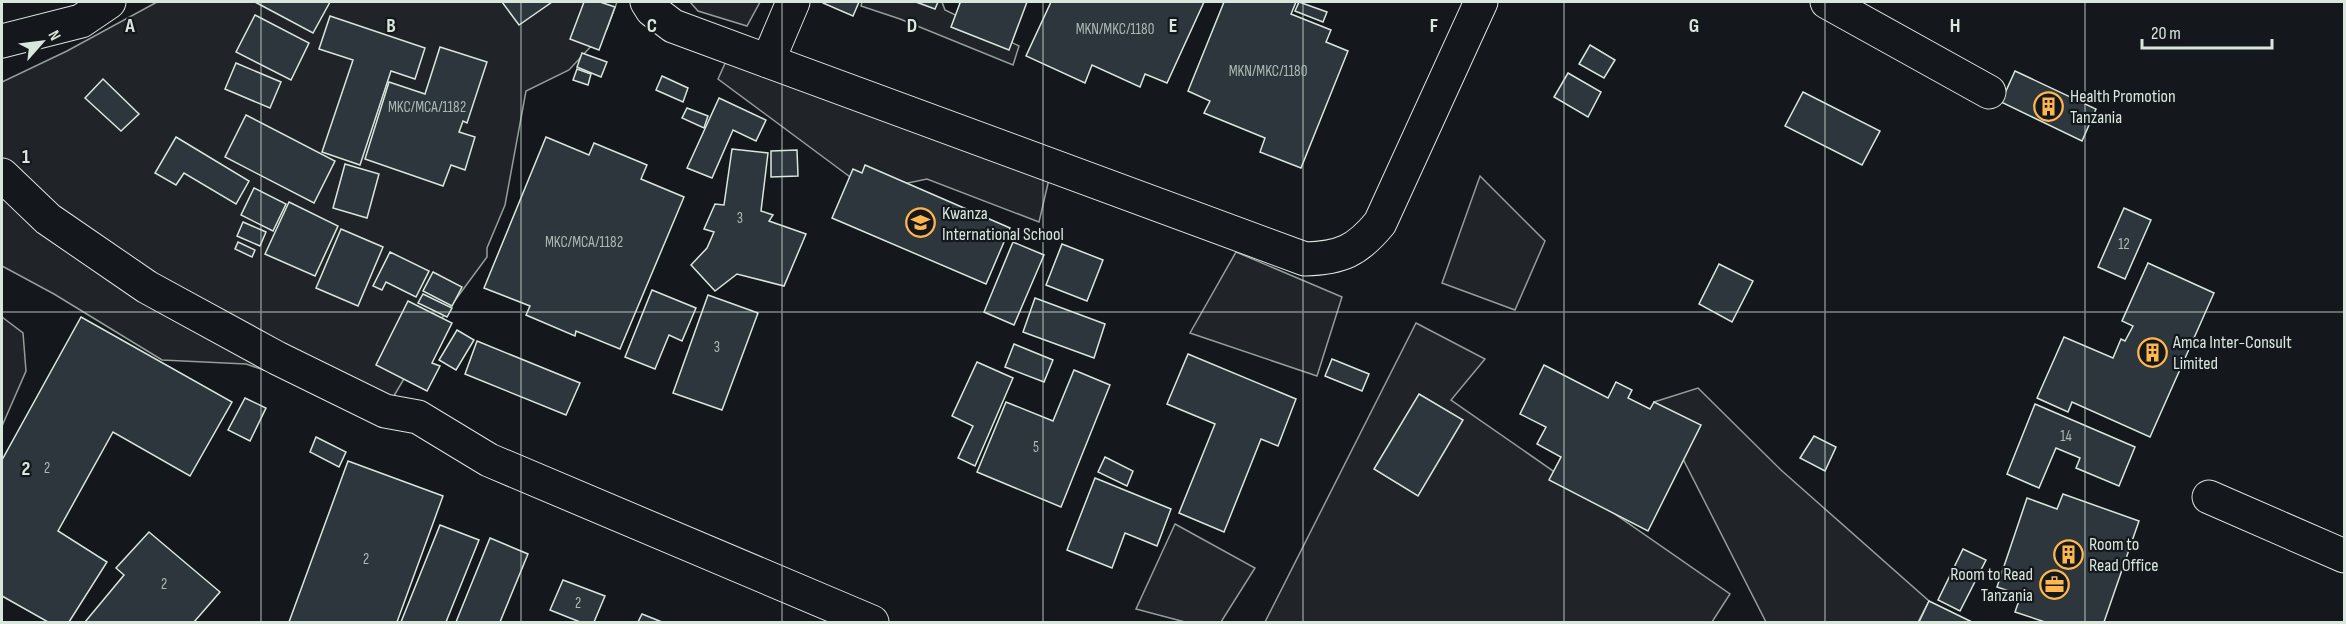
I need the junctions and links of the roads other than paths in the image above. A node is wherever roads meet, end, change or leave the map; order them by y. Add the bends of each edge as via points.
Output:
1 (109, 2) edge
2 (647, 2) edge
3 (793, 2) edge
4 (1481, 2) edge
5 (1827, 2) edge
6 (2, 41) edge
7 (768, 61) junction
8 (1989, 92) dead end
9 (2, 175) edge
10 (2209, 497) dead end
11 (2344, 556) edge
12 (872, 622) edge

1 - 6 street via 81,21
2 - 7 street via 673,26
3 - 7 street
4 - 7 street via 1380,223 1357,247 1327,259 1305,259 1285,253
5 - 8 street
9 - 12 street via 48,219 147,287 277,358 385,411 418,417 489,460
10 - 11 street

